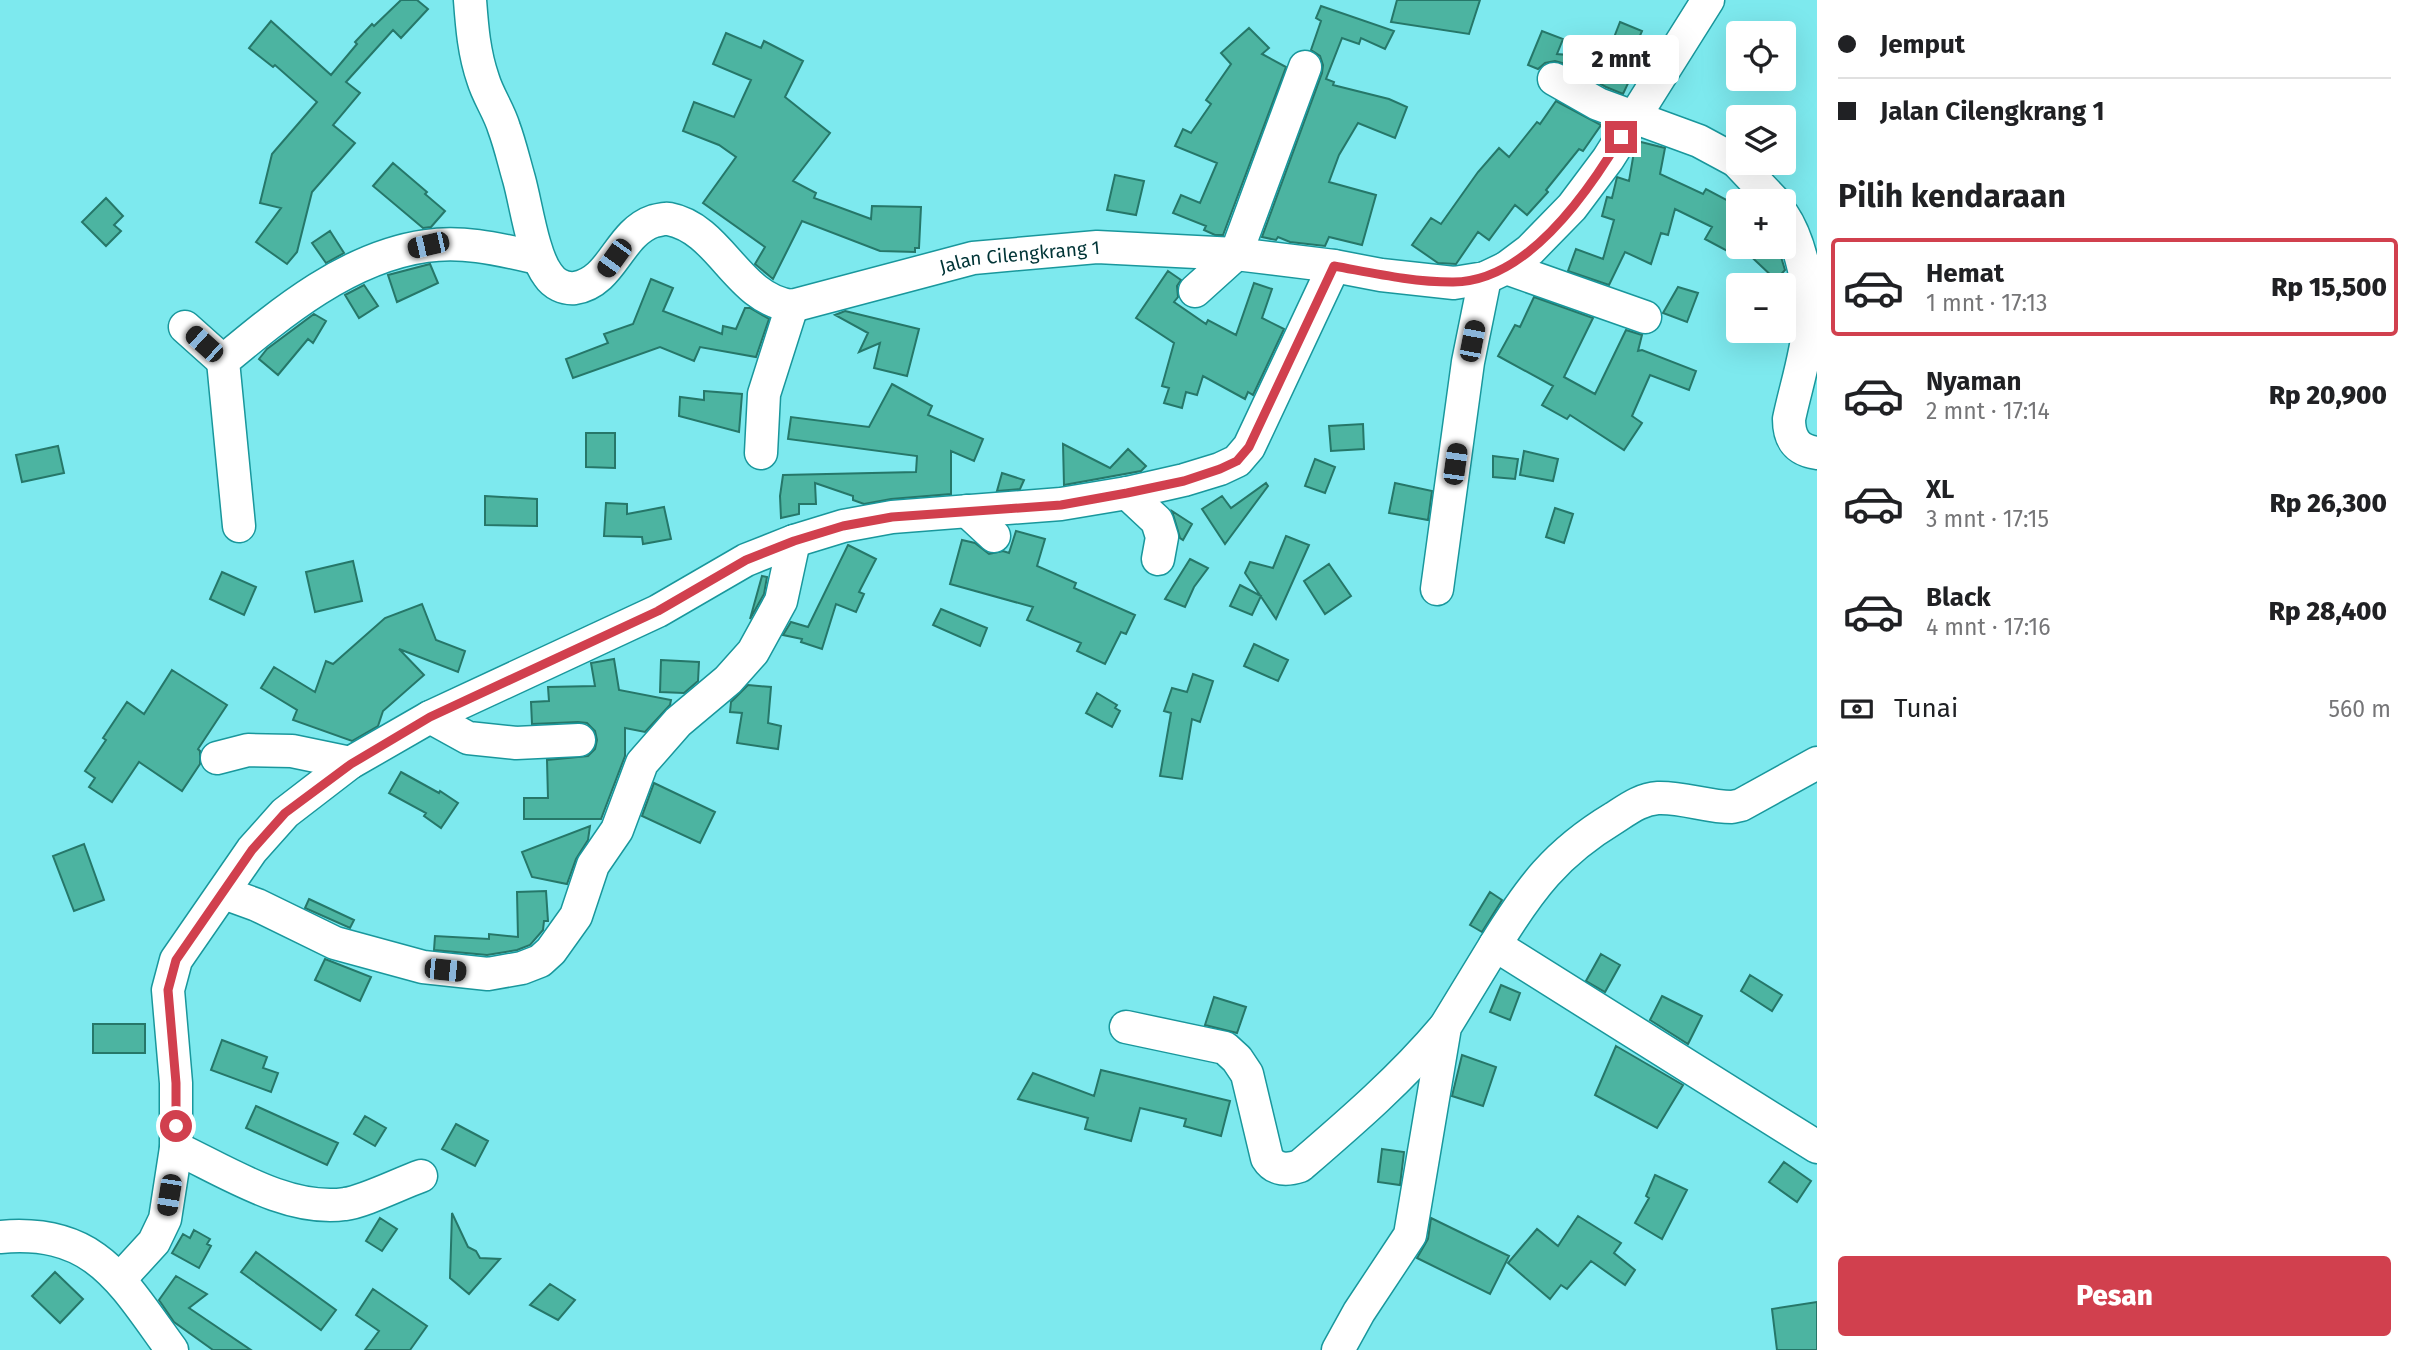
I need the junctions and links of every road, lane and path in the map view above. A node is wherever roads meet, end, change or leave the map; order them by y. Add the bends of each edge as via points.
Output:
1 (470, 0) edge
2 (1708, 0) edge
3 (1305, 67) dead end
4 (1554, 79) dead end
5 (1634, 115) junction
6 (1726, 156) edge
7 (1750, 175) edge
8 (1763, 189) edge
9 (1796, 245) edge
10 (1236, 254) junction
11 (538, 258) junction
12 (1334, 266) junction
13 (1496, 273) junction
14 (1195, 291) dead end
15 (792, 306) junction
16 (1645, 317) dead end
17 (185, 327) dead end
18 (223, 361) junction
19 (761, 453) dead end
20 (1817, 453) edge
21 (1127, 493) junction
22 (967, 511) junction
23 (239, 526) dead end
24 (994, 536) dead end
25 (794, 541) junction
26 (1158, 559) dead end
27 (1437, 589) dead end
28 (430, 717) junction
29 (579, 740) dead end
30 (217, 758) dead end
31 (1817, 763) edge
32 (351, 764) junction
33 (224, 892) junction
34 (1495, 944) junction
35 (1126, 1027) dead end
36 (1445, 1027) junction
37 (1817, 1147) edge
38 (176, 1148) junction
39 (421, 1175) dead end
40 (0, 1237) edge
41 (120, 1279) junction
42 (172, 1350) edge
43 (1338, 1350) edge

1 - 11 street via 472,36 483,79 504,126
2 - 5 street
3 - 10 street
4 - 5 street via 1598,104
5 - 6 street
5 - 13 street via 1572,207 1530,250
7 - 8 street
9 - 20 street via 1810,323 1789,432 1795,442
10 - 12 street, Jalan Cilengkrang 1
10 - 14 street
10 - 15 street, Jalan Cilengkrang 1 via 1097,247 973,258
11 - 15 street via 561,287 585,286 597,279 629,236 666,218 682,222 708,241 751,288 781,305
11 - 18 street via 485,246 428,245 393,254 344,274 281,312
12 - 13 street, Jalan Cilengkrang 1 via 1454,283
12 - 21 street via 1249,447 1237,461 1184,481
13 - 16 street
13 - 27 street via 1468,362
15 - 19 street via 764,394
17 - 18 street
18 - 23 street
21 - 22 street via 1061,505
21 - 26 street via 1157,521 1162,537
22 - 24 street
22 - 25 street via 892,517
25 - 28 street via 746,560 658,611
25 - 33 street via 781,601 753,652 642,763 617,830 593,865 576,916 540,961 488,974 423,967 335,943
28 - 29 street via 468,738 516,743
28 - 32 street
30 - 32 street via 248,750 292,751
31 - 34 street via 1741,805 1718,807 1656,798 1641,802 1559,857 1522,900
32 - 33 street via 285,813 252,850
33 - 38 street via 176,960 168,990
34 - 36 street
34 - 37 street
35 - 36 street via 1225,1048 1247,1074 1267,1158 1275,1166 1291,1169 1372,1104
36 - 43 street via 1410,1235
38 - 39 street via 284,1198 317,1205 347,1204
38 - 41 street via 165,1219 155,1242
40 - 41 street via 54,1238 89,1253
41 - 42 street

